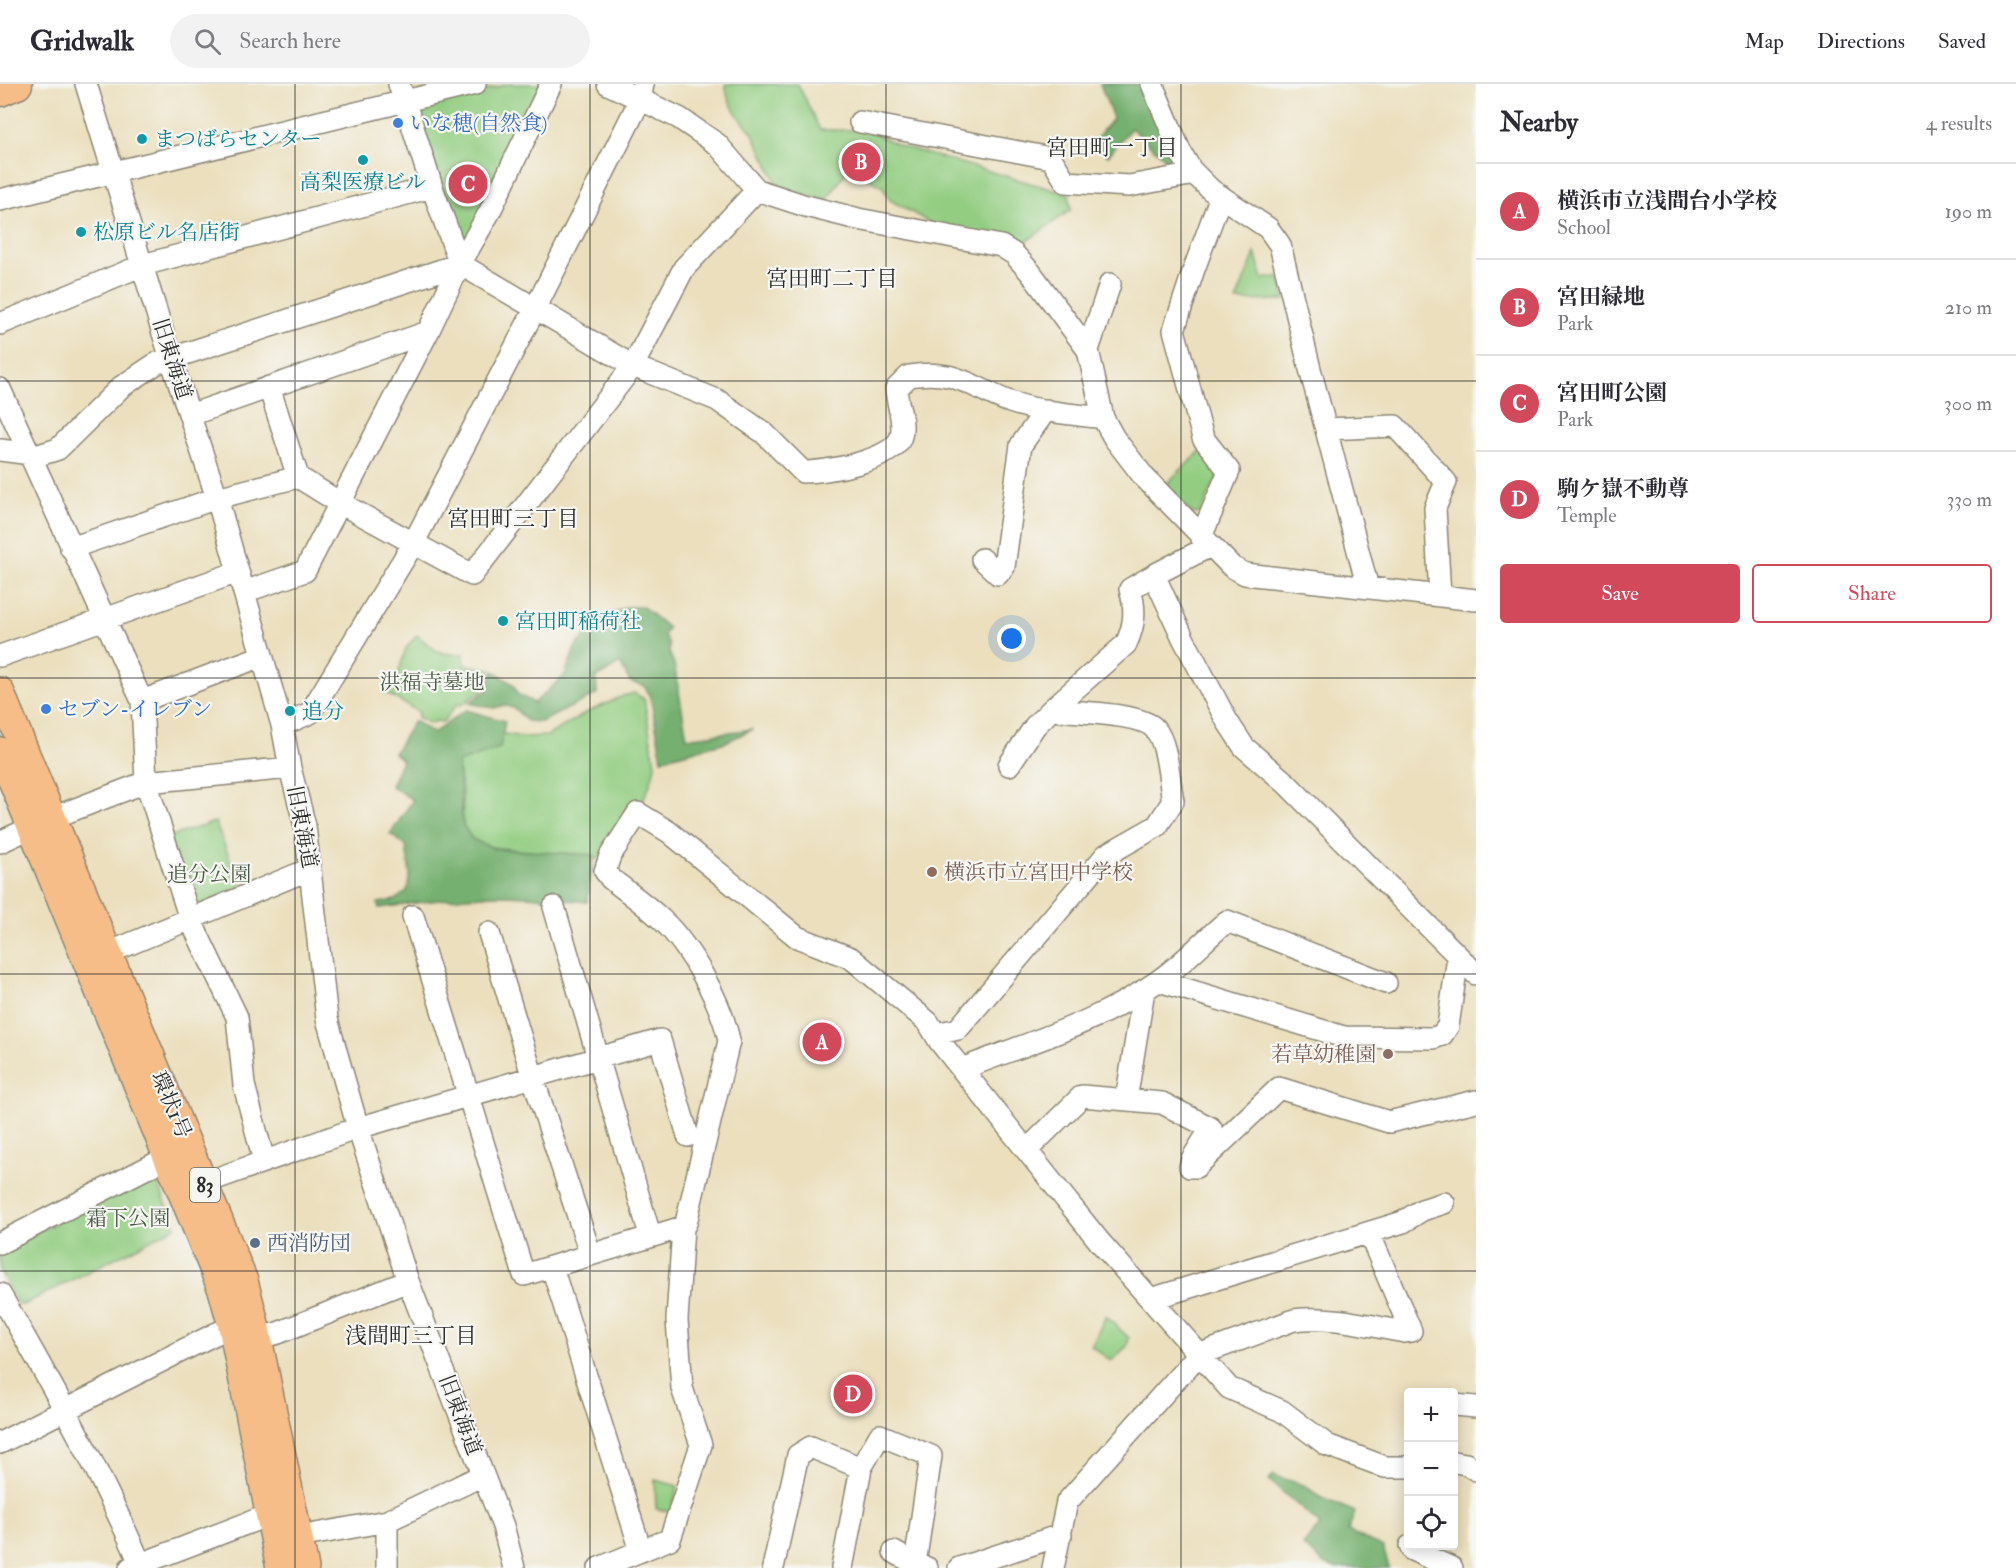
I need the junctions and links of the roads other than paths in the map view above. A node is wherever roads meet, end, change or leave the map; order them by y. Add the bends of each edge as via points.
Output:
1 (18, 84) edge
2 (86, 84) edge
3 (475, 84) edge
4 (551, 84) edge
5 (608, 84) edge
6 (1152, 84) edge
7 (0, 91) edge
8 (641, 92) edge
9 (402, 93) edge
10 (860, 122) dead end
11 (1039, 137) dead end
12 (1051, 158) junction
13 (114, 172) junction
14 (1195, 174) junction
15 (432, 187) junction
16 (757, 190) junction
17 (1221, 196) junction
18 (0, 200) edge
19 (460, 264) junction
20 (143, 265) junction
21 (1110, 284) dead end
22 (535, 309) junction
23 (0, 324) edge
24 (428, 332) junction
25 (1088, 350) junction
26 (171, 359) junction
27 (633, 366) junction
28 (269, 387) junction
29 (0, 389) edge
30 (1046, 410) junction
31 (190, 415) junction
32 (1102, 418) junction
33 (1326, 429) junction
34 (0, 450) edge
35 (30, 454) junction
36 (298, 477) junction
37 (217, 498) junction
38 (340, 503) junction
39 (1206, 541) junction
40 (413, 544) junction
41 (71, 548) junction
42 (982, 559) dead end
43 (1154, 574) junction
44 (241, 582) junction
45 (1368, 588) junction
46 (1440, 597) junction
47 (1476, 600) edge
48 (105, 620) junction
49 (0, 656) edge
50 (262, 656) junction
51 (0, 691) edge
52 (142, 701) junction
53 (1051, 710) junction
54 (282, 725) junction
55 (0, 751) edge
56 (1008, 765) dead end
57 (290, 768) junction
58 (146, 782) junction
59 (42, 823) junction
60 (0, 842) edge
61 (310, 869) junction
62 (554, 907) dead end
63 (413, 916) dead end
64 (190, 918) junction
65 (489, 933) dead end
66 (108, 953) junction
67 (1458, 957) junction
68 (1476, 974) edge
69 (1386, 983) dead end
70 (1151, 985) junction
71 (936, 1034) junction
72 (597, 1059) junction
73 (962, 1069) junction
74 (532, 1078) junction
75 (469, 1096) junction
76 (1125, 1100) junction
77 (1476, 1101) edge
78 (358, 1128) junction
79 (688, 1136) dead end
80 (1027, 1150) junction
81 (168, 1157) junction
82 (264, 1161) junction
83 (204, 1183) junction
84 (1444, 1203) dead end
85 (683, 1227) junction
86 (1369, 1233) junction
87 (650, 1235) junction
88 (0, 1243) edge
89 (590, 1254) junction
90 (552, 1267) junction
91 (408, 1281) junction
92 (0, 1294) edge
93 (1151, 1299) junction
94 (248, 1328) junction
95 (1198, 1355) junction
96 (1458, 1405) edge
97 (1476, 1407) edge
98 (64, 1411) junction
99 (0, 1443) edge
100 (1458, 1463) edge
101 (1404, 1467) edge
102 (861, 1468) junction
103 (1476, 1470) edge
104 (483, 1475) junction
105 (269, 1515) junction
106 (387, 1521) junction
107 (1061, 1535) junction
108 (299, 1537) junction
109 (1412, 1550) edge
110 (641, 1551) junction
111 (894, 1552) dead end
112 (921, 1566) edge
113 (137, 1567) edge
114 (280, 1568) edge
115 (305, 1568) edge
116 (387, 1568) edge
117 (514, 1568) edge
118 (599, 1568) edge
119 (773, 1568) edge
120 (842, 1568) edge
121 (959, 1568) edge
122 (1053, 1568) edge
123 (1452, 1568) edge

1 - 7 highway
2 - 13 street, 旧東海道
3 - 9 street
4 - 19 street
5 - 8 street
6 - 14 street via 1179,151
8 - 16 street via 717,144
8 - 22 street
9 - 13 street
9 - 15 street
10 - 12 street
11 - 12 street
12 - 14 street via 1066,182 1129,186
13 - 18 street
13 - 20 street, 旧東海道
14 - 17 street
15 - 19 street
15 - 20 street
16 - 25 street via 858,219 1001,246 1032,273
16 - 27 street via 684,268
17 - 33 street via 1268,228 1280,245
17 - 39 street via 1174,330 1203,438 1228,471
19 - 22 street
19 - 24 street
19 - 26 street
20 - 23 street
20 - 26 street, 旧東海道
21 - 25 street
22 - 27 street
22 - 40 street
24 - 28 street
24 - 38 street
25 - 32 street
26 - 31 street, 旧東海道
26 - 35 street via 157,363 121,387 58,449
27 - 30 street via 717,400 764,434 803,472 835,469 896,446 903,428 896,389 909,376 957,377 1011,402
27 - 40 street via 472,575
28 - 31 street
28 - 36 street
29 - 35 street
30 - 32 street
30 - 42 street via 1021,445 1004,567 998,574
31 - 37 street, 旧東海道
32 - 39 street via 1144,477
33 - 45 street
33 - 46 street via 1395,426 1446,482 1435,508
34 - 35 street
35 - 41 street
36 - 37 street
36 - 38 street
37 - 41 street
37 - 44 street, 旧東海道
38 - 40 street
38 - 44 street via 305,571
39 - 43 street
39 - 45 street via 1232,567 1245,574
40 - 54 street via 310,713
41 - 48 street
43 - 53 street via 1130,589 1135,616 1126,644
43 - 67 street via 1183,638 1244,747 1287,784
44 - 48 street
44 - 50 street, 旧東海道
45 - 46 street
46 - 47 street
48 - 49 street
48 - 52 street
50 - 52 street
50 - 54 street, 旧東海道
51 - 59 main road, 環状1号 / 83
52 - 58 street
53 - 56 street
53 - 71 street via 1146,721 1162,742 1173,801 1157,826 1106,855 958,1029
54 - 57 street, 旧東海道
55 - 59 main road, 環状1号 / 83
57 - 58 street
57 - 61 street, 旧東海道 via 305,826
58 - 59 street
58 - 64 street
59 - 60 street
59 - 66 main road, 環状1号 / 83
59 - 81 main road, 環状1号 / 83
61 - 64 street
61 - 78 street, 旧東海道 via 327,1018
62 - 72 street
63 - 75 street
64 - 66 street
64 - 82 street via 237,1017 244,1085
65 - 74 street
66 - 83 main road, 環状1号 / 83
67 - 68 street
67 - 70 street via 1448,1026 1442,1035 1432,1038 1344,1037
69 - 70 street via 1227,921
70 - 73 street via 1094,1018
70 - 76 street
71 - 73 street
71 - 85 street via 928,1022 851,958 797,937 669,832 638,813 610,856 605,871 663,921 694,959 726,1022 729,1041
72 - 74 street
72 - 79 street via 660,1041
72 - 87 street
73 - 80 street
74 - 75 street
74 - 89 street
75 - 78 street
75 - 90 street via 524,1275
76 - 77 street via 1162,1103 1211,1128 1190,1167 1196,1167 1276,1084 1389,1122
76 - 80 street via 1082,1096
78 - 82 street
78 - 91 street, 旧東海道
80 - 93 street
81 - 88 street
81 - 94 main road, 環状1号 / 83 via 222,1290
82 - 83 street
83 - 94 main road, 環状1号 / 83 via 244,1281
84 - 86 street
85 - 87 street
85 - 110 street via 678,1331 682,1388 701,1445 670,1539
86 - 93 street
86 - 95 street via 1411,1331 1304,1318
87 - 89 street
89 - 90 street
90 - 110 street
91 - 94 street via 278,1333
91 - 104 street, 旧東海道
92 - 98 street
93 - 95 street
94 - 98 street
94 - 105 main road, 環状1号 / 83
94 - 108 main road, 環状1号 / 83
95 - 101 street via 1228,1388 1282,1411 1327,1445 1385,1467
95 - 107 street via 1074,1499 1067,1502
96 - 97 street
98 - 99 street
98 - 113 street via 111,1502
100 - 103 street
102 - 112 street via 880,1435 931,1456
102 - 119 street via 811,1447 798,1455
102 - 120 street
104 - 106 street
104 - 117 street, 旧東海道
105 - 113 street
105 - 114 main road, 環状1号 / 83
106 - 108 street
106 - 116 street
107 - 121 street
107 - 122 street
108 - 115 main road, 環状1号 / 83
109 - 123 street
110 - 118 street
111 - 112 street

